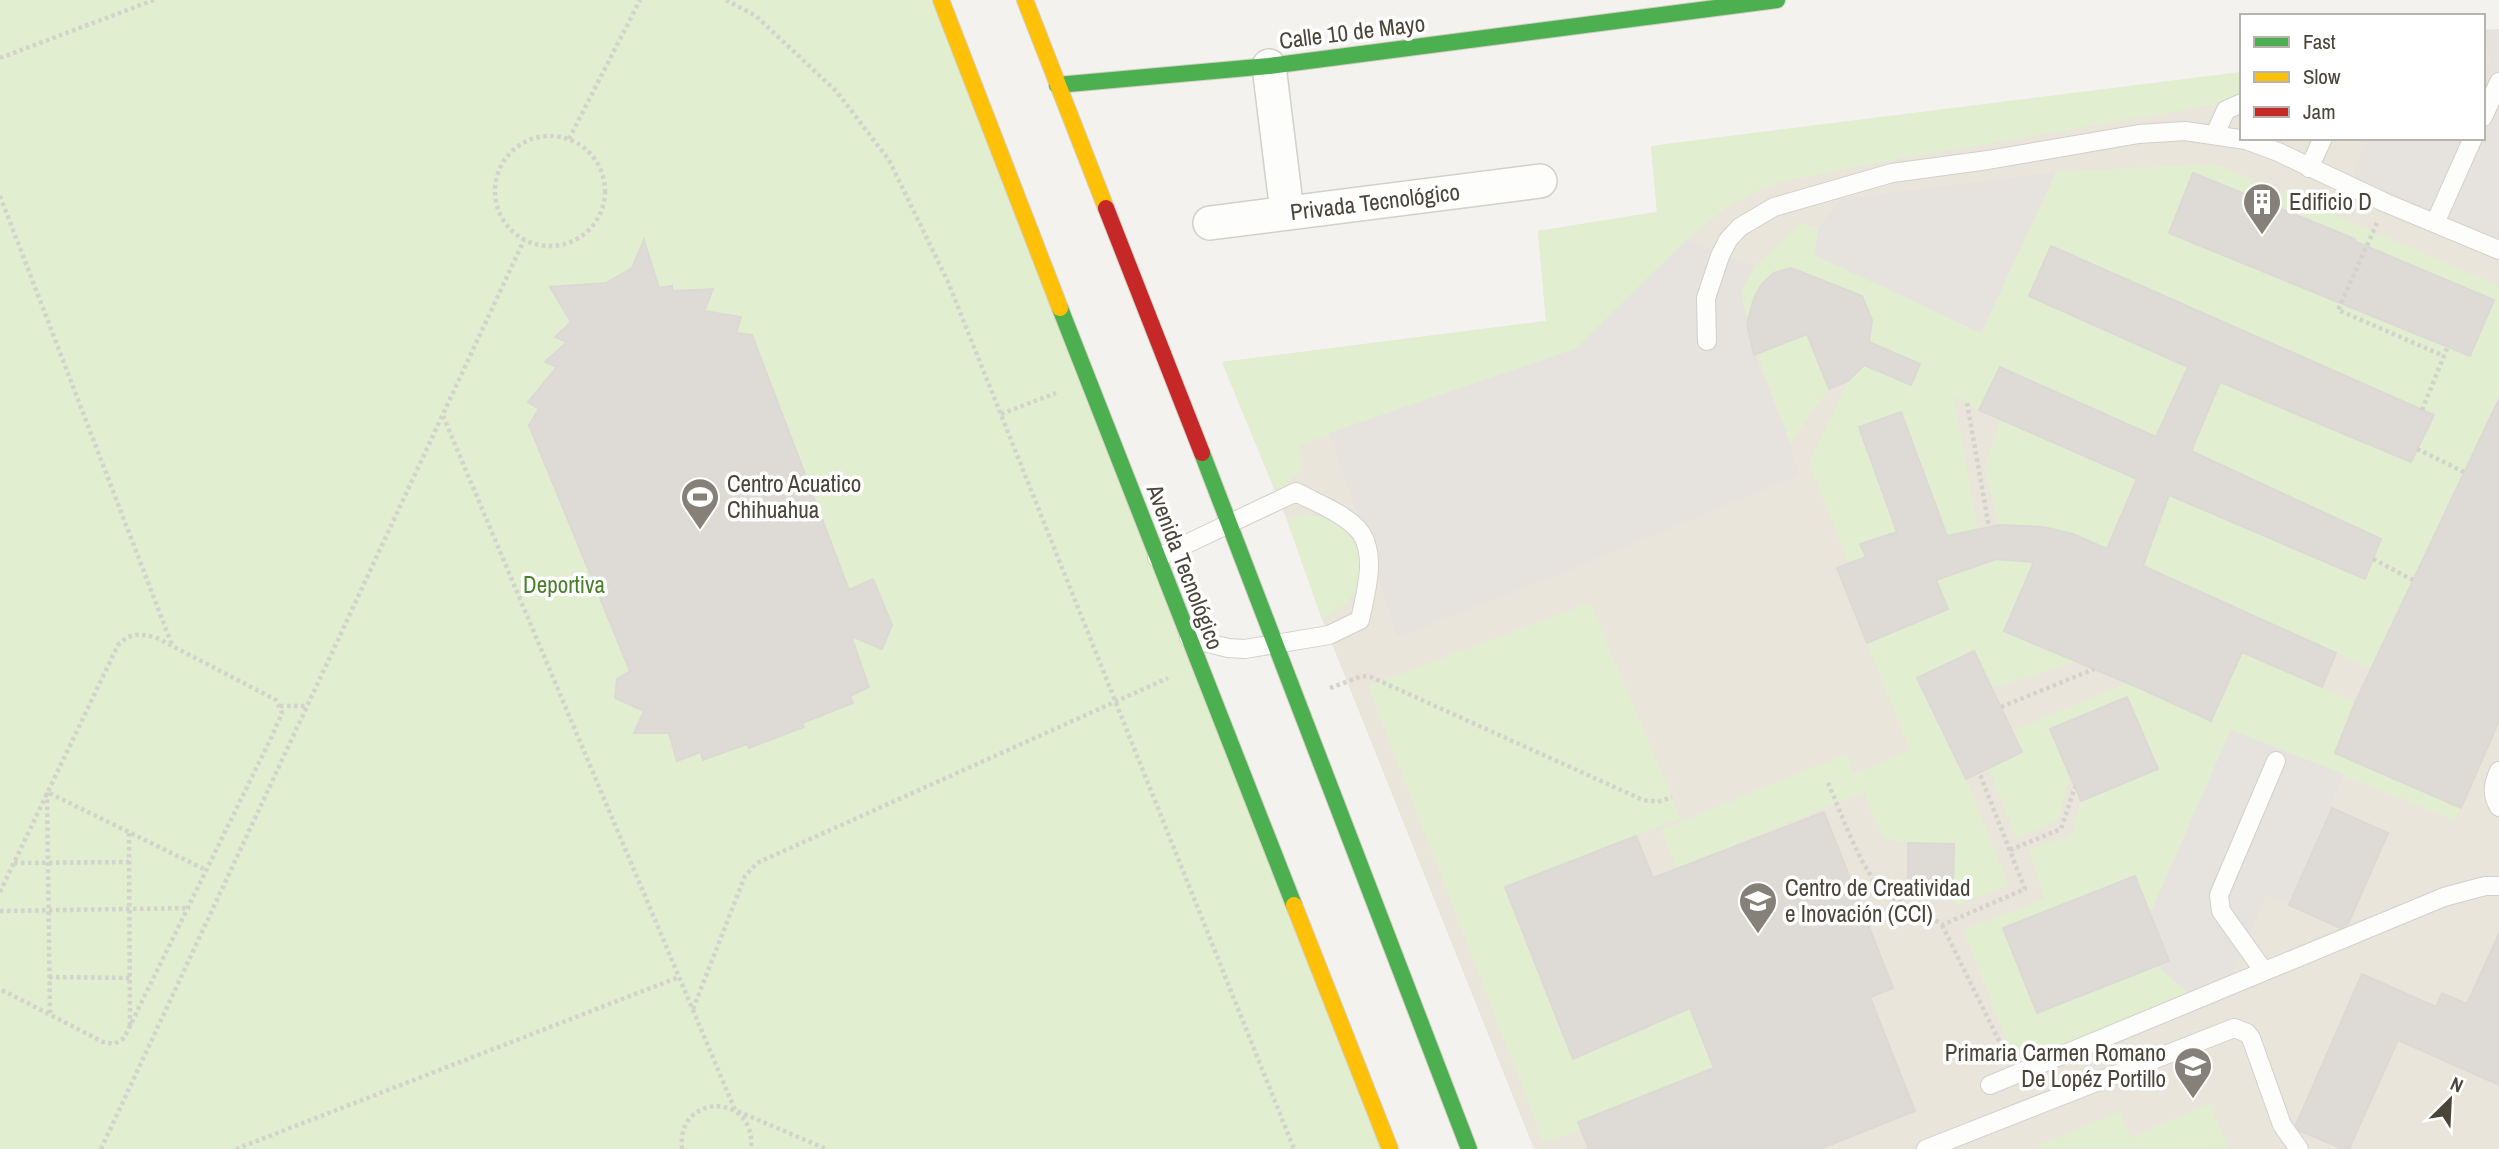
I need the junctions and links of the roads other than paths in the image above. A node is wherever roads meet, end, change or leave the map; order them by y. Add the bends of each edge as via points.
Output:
1 (941, 0) edge
2 (1025, 0) edge
3 (1777, 0) edge
4 (1269, 65) junction
5 (2499, 82) edge
6 (1058, 85) junction
7 (2240, 104) edge
8 (2485, 113) edge
9 (2216, 134) junction
10 (2240, 139) edge
11 (2246, 140) edge
12 (2322, 140) edge
13 (2472, 140) edge
14 (2309, 168) junction
15 (1539, 181) dead end
16 (1287, 212) junction
17 (1210, 223) dead end
18 (2435, 223) junction
19 (2498, 248) edge
20 (1707, 341) dead end
21 (1229, 524) junction
22 (1157, 558) junction
23 (1189, 638) junction
24 (1277, 645) junction
25 (2276, 761) dead end
26 (2499, 771) edge
27 (2499, 807) edge
28 (2499, 886) edge
29 (2263, 970) junction
30 (1990, 1085) dead end
31 (1390, 1149) edge
32 (1469, 1149) edge
33 (1926, 1149) edge
34 (2299, 1149) edge

1 - 22 main road, Avenida Tecnológico
2 - 6 main road
3 - 4 main road, Calle 10 de Mayo
4 - 6 main road, Calle 10 de Mayo
4 - 16 street
5 - 8 lane
6 - 21 main road
7 - 9 lane via 2226,110
9 - 10 lane
9 - 20 lane via 2138,134 1892,173 1774,207 1740,226 1724,248 1706,298
11 - 14 lane
12 - 14 lane
13 - 18 lane
14 - 18 lane
15 - 16 street, Privada Tecnológico
16 - 17 street, Privada Tecnológico
18 - 19 lane
21 - 22 lane
21 - 24 main road
21 - 24 lane via 1296,492 1347,521 1366,546 1368,566 1360,620 1329,635
22 - 23 main road, Avenida Tecnológico
23 - 24 lane via 1228,648
23 - 31 main road, Avenida Tecnológico
24 - 32 main road
25 - 29 lane via 2219,895 2221,911
26 - 27 lane via 2493,785
28 - 29 lane via 2444,897
29 - 30 lane
33 - 34 lane via 2234,1028 2251,1038 2282,1125

